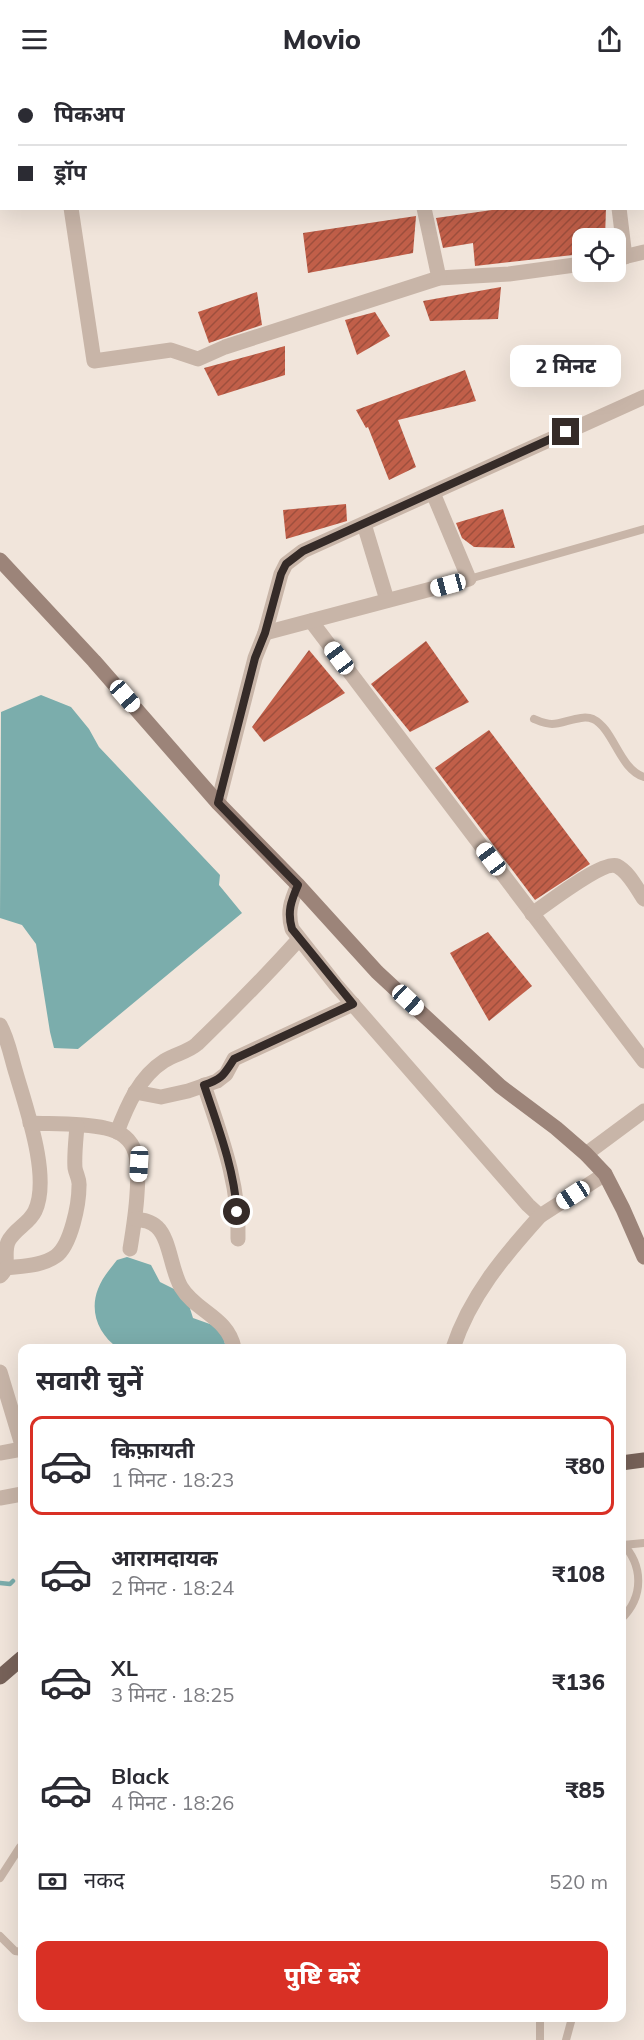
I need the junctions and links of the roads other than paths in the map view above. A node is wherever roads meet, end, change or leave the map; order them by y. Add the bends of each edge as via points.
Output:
1 (71, 210) edge
2 (423, 210) edge
3 (619, 210) edge
4 (619, 228) edge
5 (644, 252) edge
6 (626, 256) edge
7 (572, 265) edge
8 (439, 278) junction
9 (644, 397) edge
10 (433, 493) junction
11 (364, 524) junction
12 (644, 529) edge
13 (0, 560) edge
14 (469, 579) junction
15 (387, 600) junction
16 (311, 621) junction
17 (265, 633) junction
18 (534, 719) dead end
19 (644, 777) edge
20 (218, 803) junction
21 (298, 885) junction
22 (644, 899) edge
23 (532, 914) junction
24 (299, 939) junction
25 (353, 1004) junction
26 (0, 1024) edge
27 (644, 1061) edge
28 (204, 1085) junction
29 (135, 1092) junction
30 (644, 1111) edge
31 (30, 1123) junction
32 (77, 1126) junction
33 (117, 1132) junction
34 (586, 1154) junction
35 (605, 1174) junction
36 (540, 1216) junction
37 (135, 1219) junction
38 (238, 1239) dead end
39 (130, 1249) dead end
40 (644, 1257) edge
41 (3, 1272) edge
42 (234, 1344) edge
43 (454, 1344) edge
44 (0, 1372) edge
45 (7, 1412) edge
46 (18, 1438) edge
47 (18, 1448) edge
48 (0, 1453) edge
49 (644, 1460) edge
50 (626, 1462) edge
51 (18, 1495) edge
52 (0, 1498) edge
53 (644, 1543) edge
54 (626, 1544) edge
55 (626, 1548) edge
56 (643, 1581) edge
57 (626, 1614) edge
58 (18, 1661) edge
59 (0, 1677) edge
60 (18, 1850) edge
61 (0, 1878) edge
62 (0, 1936) edge
63 (18, 1951) edge
64 (540, 2022) edge
65 (571, 2022) edge
66 (540, 2040) edge
67 (566, 2040) edge

1 - 8 street via 94,361 171,350 198,359
2 - 8 street
3 - 4 street
5 - 6 street
7 - 8 street
9 - 10 street
10 - 11 street
10 - 14 street
11 - 15 street
11 - 17 street via 303,551 286,564
12 - 14 lane
13 - 20 main road
14 - 15 street
15 - 16 street
16 - 17 street
16 - 23 street
17 - 20 street
18 - 19 lane via 551,724 593,719 635,774
20 - 21 main road
21 - 24 street via 289,918
21 - 34 main road via 377,972 500,1086
22 - 23 street via 623,870 611,865 597,870
23 - 27 street
24 - 25 street
24 - 29 street via 195,1045 163,1062
25 - 28 street via 234,1059 226,1074
25 - 36 street
26 - 31 street
28 - 29 street via 169,1096
28 - 38 street via 232,1178
29 - 33 street
30 - 34 street
31 - 32 street
31 - 41 street via 39,1161 38,1200 35,1212 10,1239
32 - 33 street
32 - 41 street via 75,1166 79,1192 65,1245 45,1262
33 - 37 street via 127,1138 139,1164
34 - 35 main road
35 - 36 street
35 - 40 main road
36 - 43 street via 498,1263
37 - 39 street
37 - 42 street via 158,1227 180,1285 226,1327
44 - 45 street
45 - 46 street
47 - 48 street
49 - 50 main road
51 - 52 street
53 - 54 lane
55 - 56 lane via 634,1555
56 - 57 lane via 633,1608
58 - 59 main road
60 - 61 lane
62 - 63 lane
64 - 66 lane
65 - 67 lane

